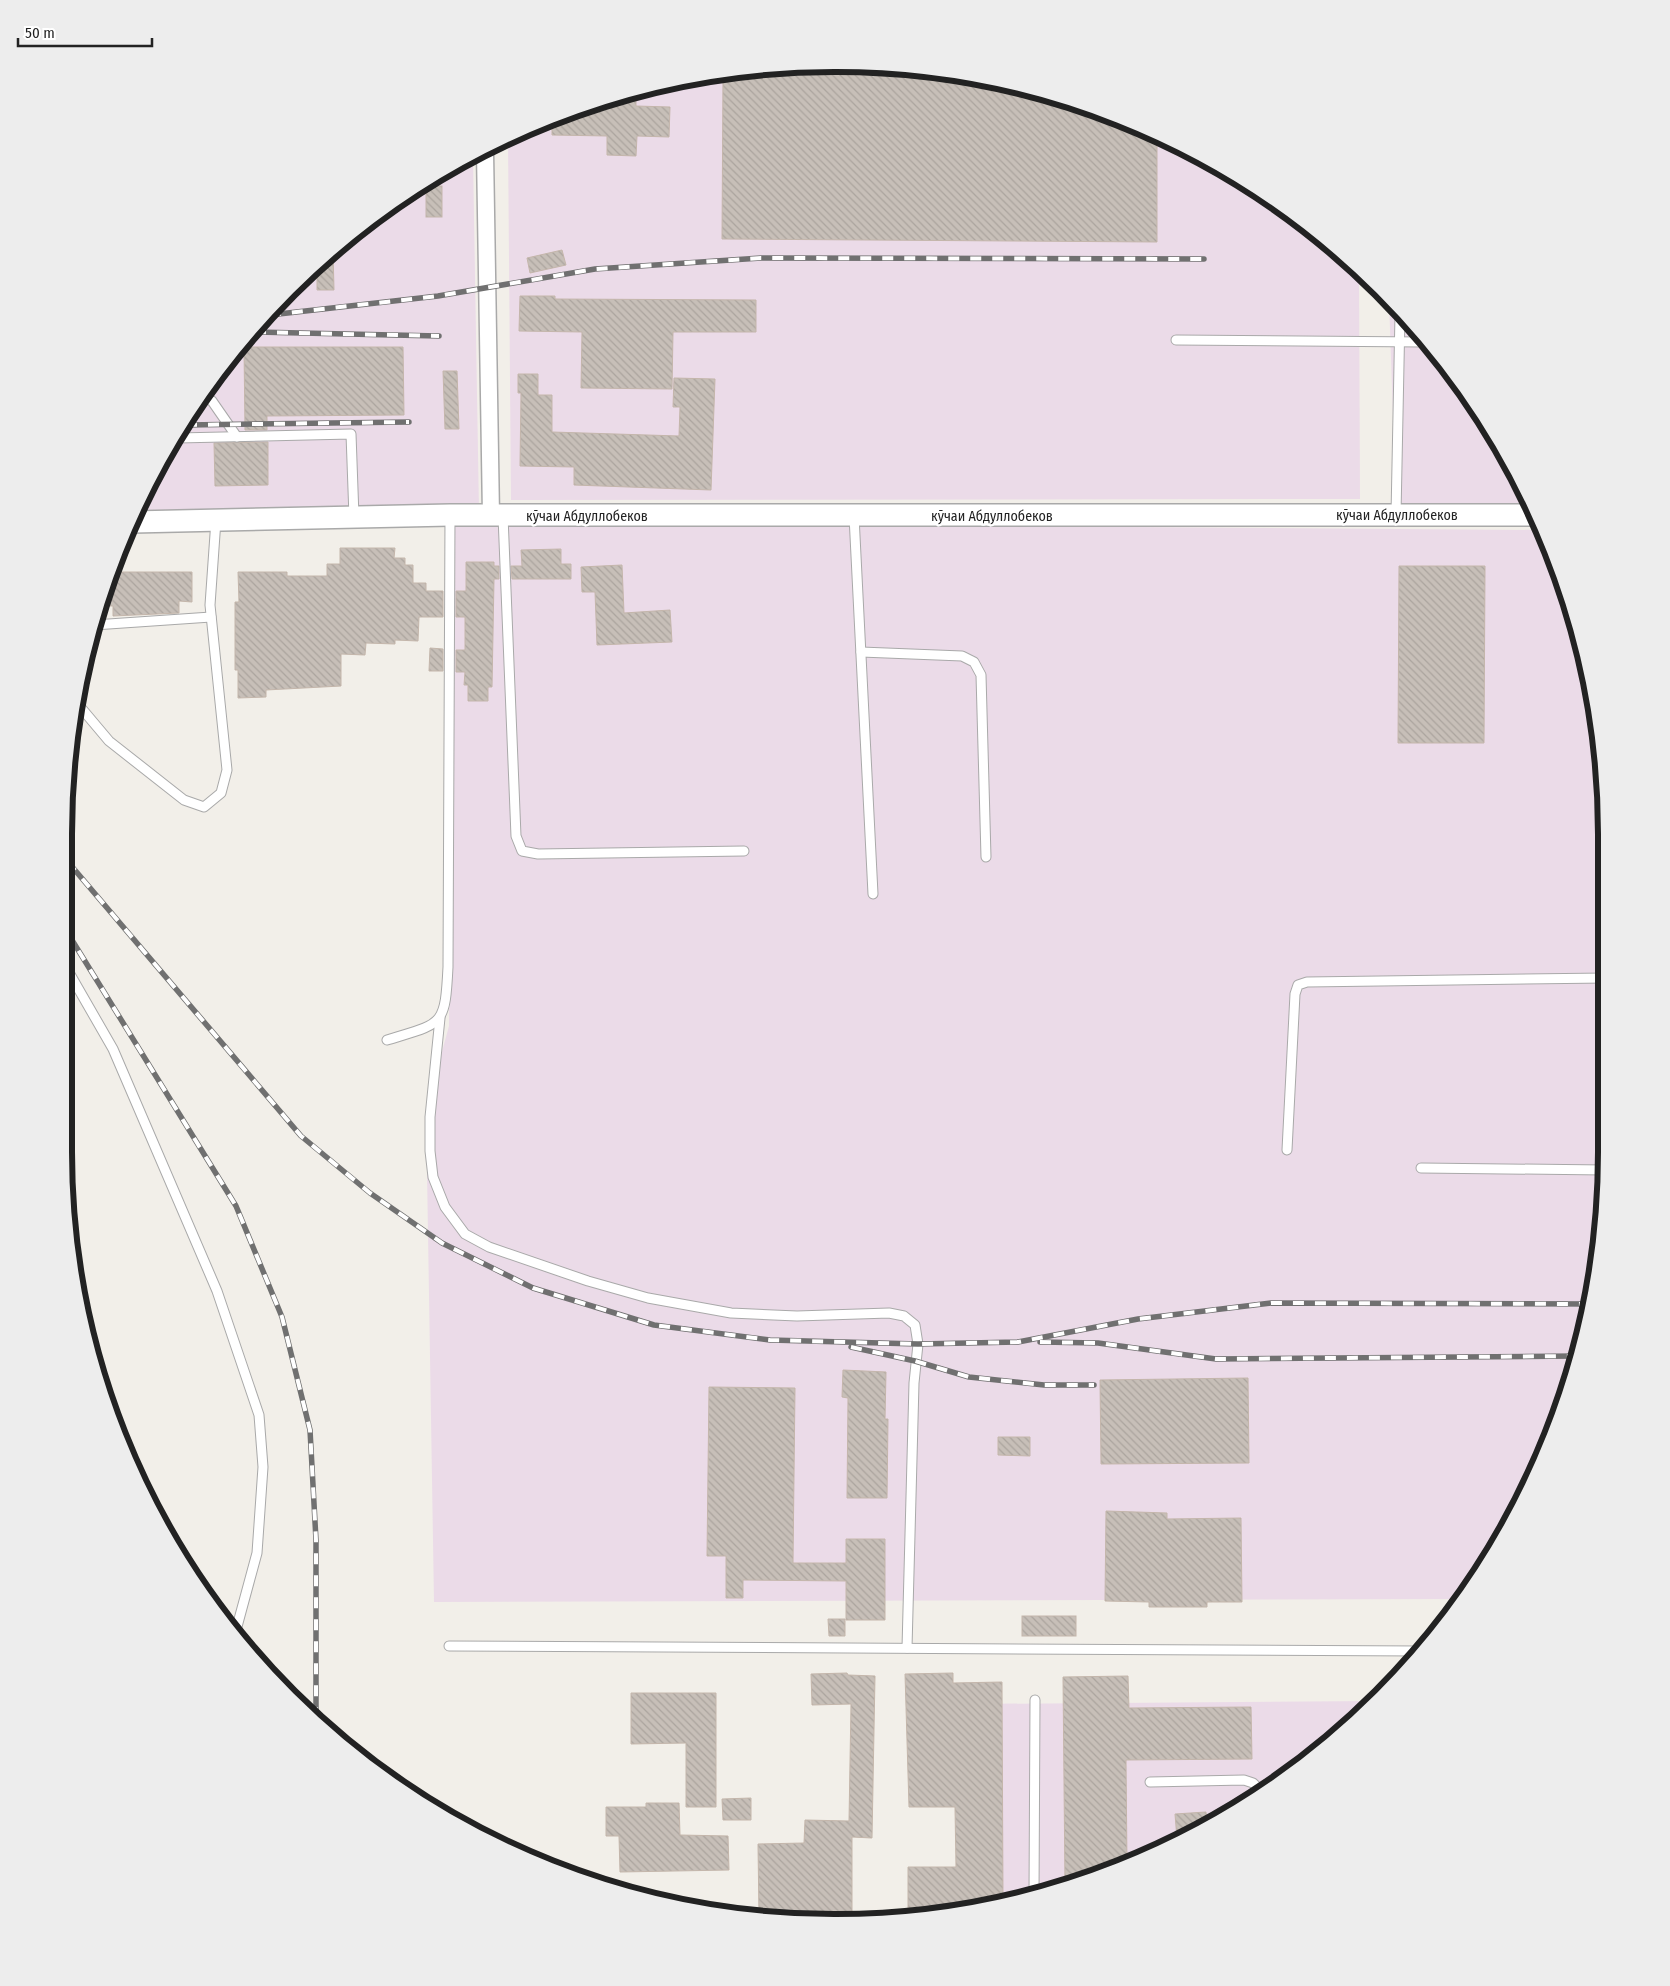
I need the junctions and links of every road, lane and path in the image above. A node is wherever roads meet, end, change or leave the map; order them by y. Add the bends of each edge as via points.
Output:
1 (485, 158) edge
2 (1400, 324) edge
3 (1176, 340) dead end
4 (1400, 342) junction
5 (1416, 342) edge
6 (209, 400) edge
7 (238, 436) junction
8 (185, 438) edge
9 (450, 516) junction
10 (497, 516) junction
11 (854, 516) junction
12 (1396, 516) junction
13 (1527, 516) edge
14 (354, 517) junction
15 (216, 520) junction
16 (140, 522) edge
17 (211, 617) junction
18 (102, 624) edge
19 (861, 652) junction
20 (83, 710) edge
21 (744, 852) dead end
22 (986, 857) dead end
23 (873, 894) dead end
24 (72, 978) edge
25 (1598, 978) edge
26 (440, 1018) junction
27 (387, 1040) dead end
28 (1288, 1150) dead end
29 (1421, 1168) dead end
30 (1597, 1170) edge
31 (238, 1624) edge
32 (449, 1646) dead end
33 (907, 1648) junction
34 (1411, 1651) edge
35 (1035, 1700) dead end
36 (1150, 1782) dead end
37 (1257, 1787) edge
38 (1034, 1887) edge

1 - 10 street
2 - 4 lane
3 - 4 lane
4 - 5 lane
4 - 12 lane
6 - 7 lane
7 - 8 lane
7 - 14 lane via 351,434
9 - 10 street, кӯчаи Абдуллобеков
9 - 14 street, кӯчаи Абдуллобеков
9 - 26 lane via 448,967 446,1005
10 - 11 street, кӯчаи Абдуллобеков
10 - 21 lane via 516,836 522,851 538,854
11 - 12 street, кӯчаи Абдуллобеков
11 - 19 lane
12 - 13 street, кӯчаи Абдуллобеков
14 - 15 street, кӯчаи Абдуллобеков
15 - 16 street, кӯчаи Абдуллобеков
15 - 17 lane
17 - 18 lane
17 - 20 lane via 227,770 221,793 204,807 184,800 109,741
19 - 22 lane via 962,656 974,662 981,675
19 - 23 lane
24 - 31 lane via 113,1049 217,1291 259,1415 263,1467 257,1553
25 - 28 lane via 1307,982 1298,985
26 - 27 lane via 431,1026
26 - 33 lane via 430,1117 430,1151 433,1176 445,1207 465,1234 489,1247 648,1298 731,1313 797,1316 889,1313 904,1316 916,1325 918,1344 914,1383
29 - 30 lane
32 - 33 lane
33 - 34 lane
35 - 38 lane
36 - 37 lane via 1244,1780

